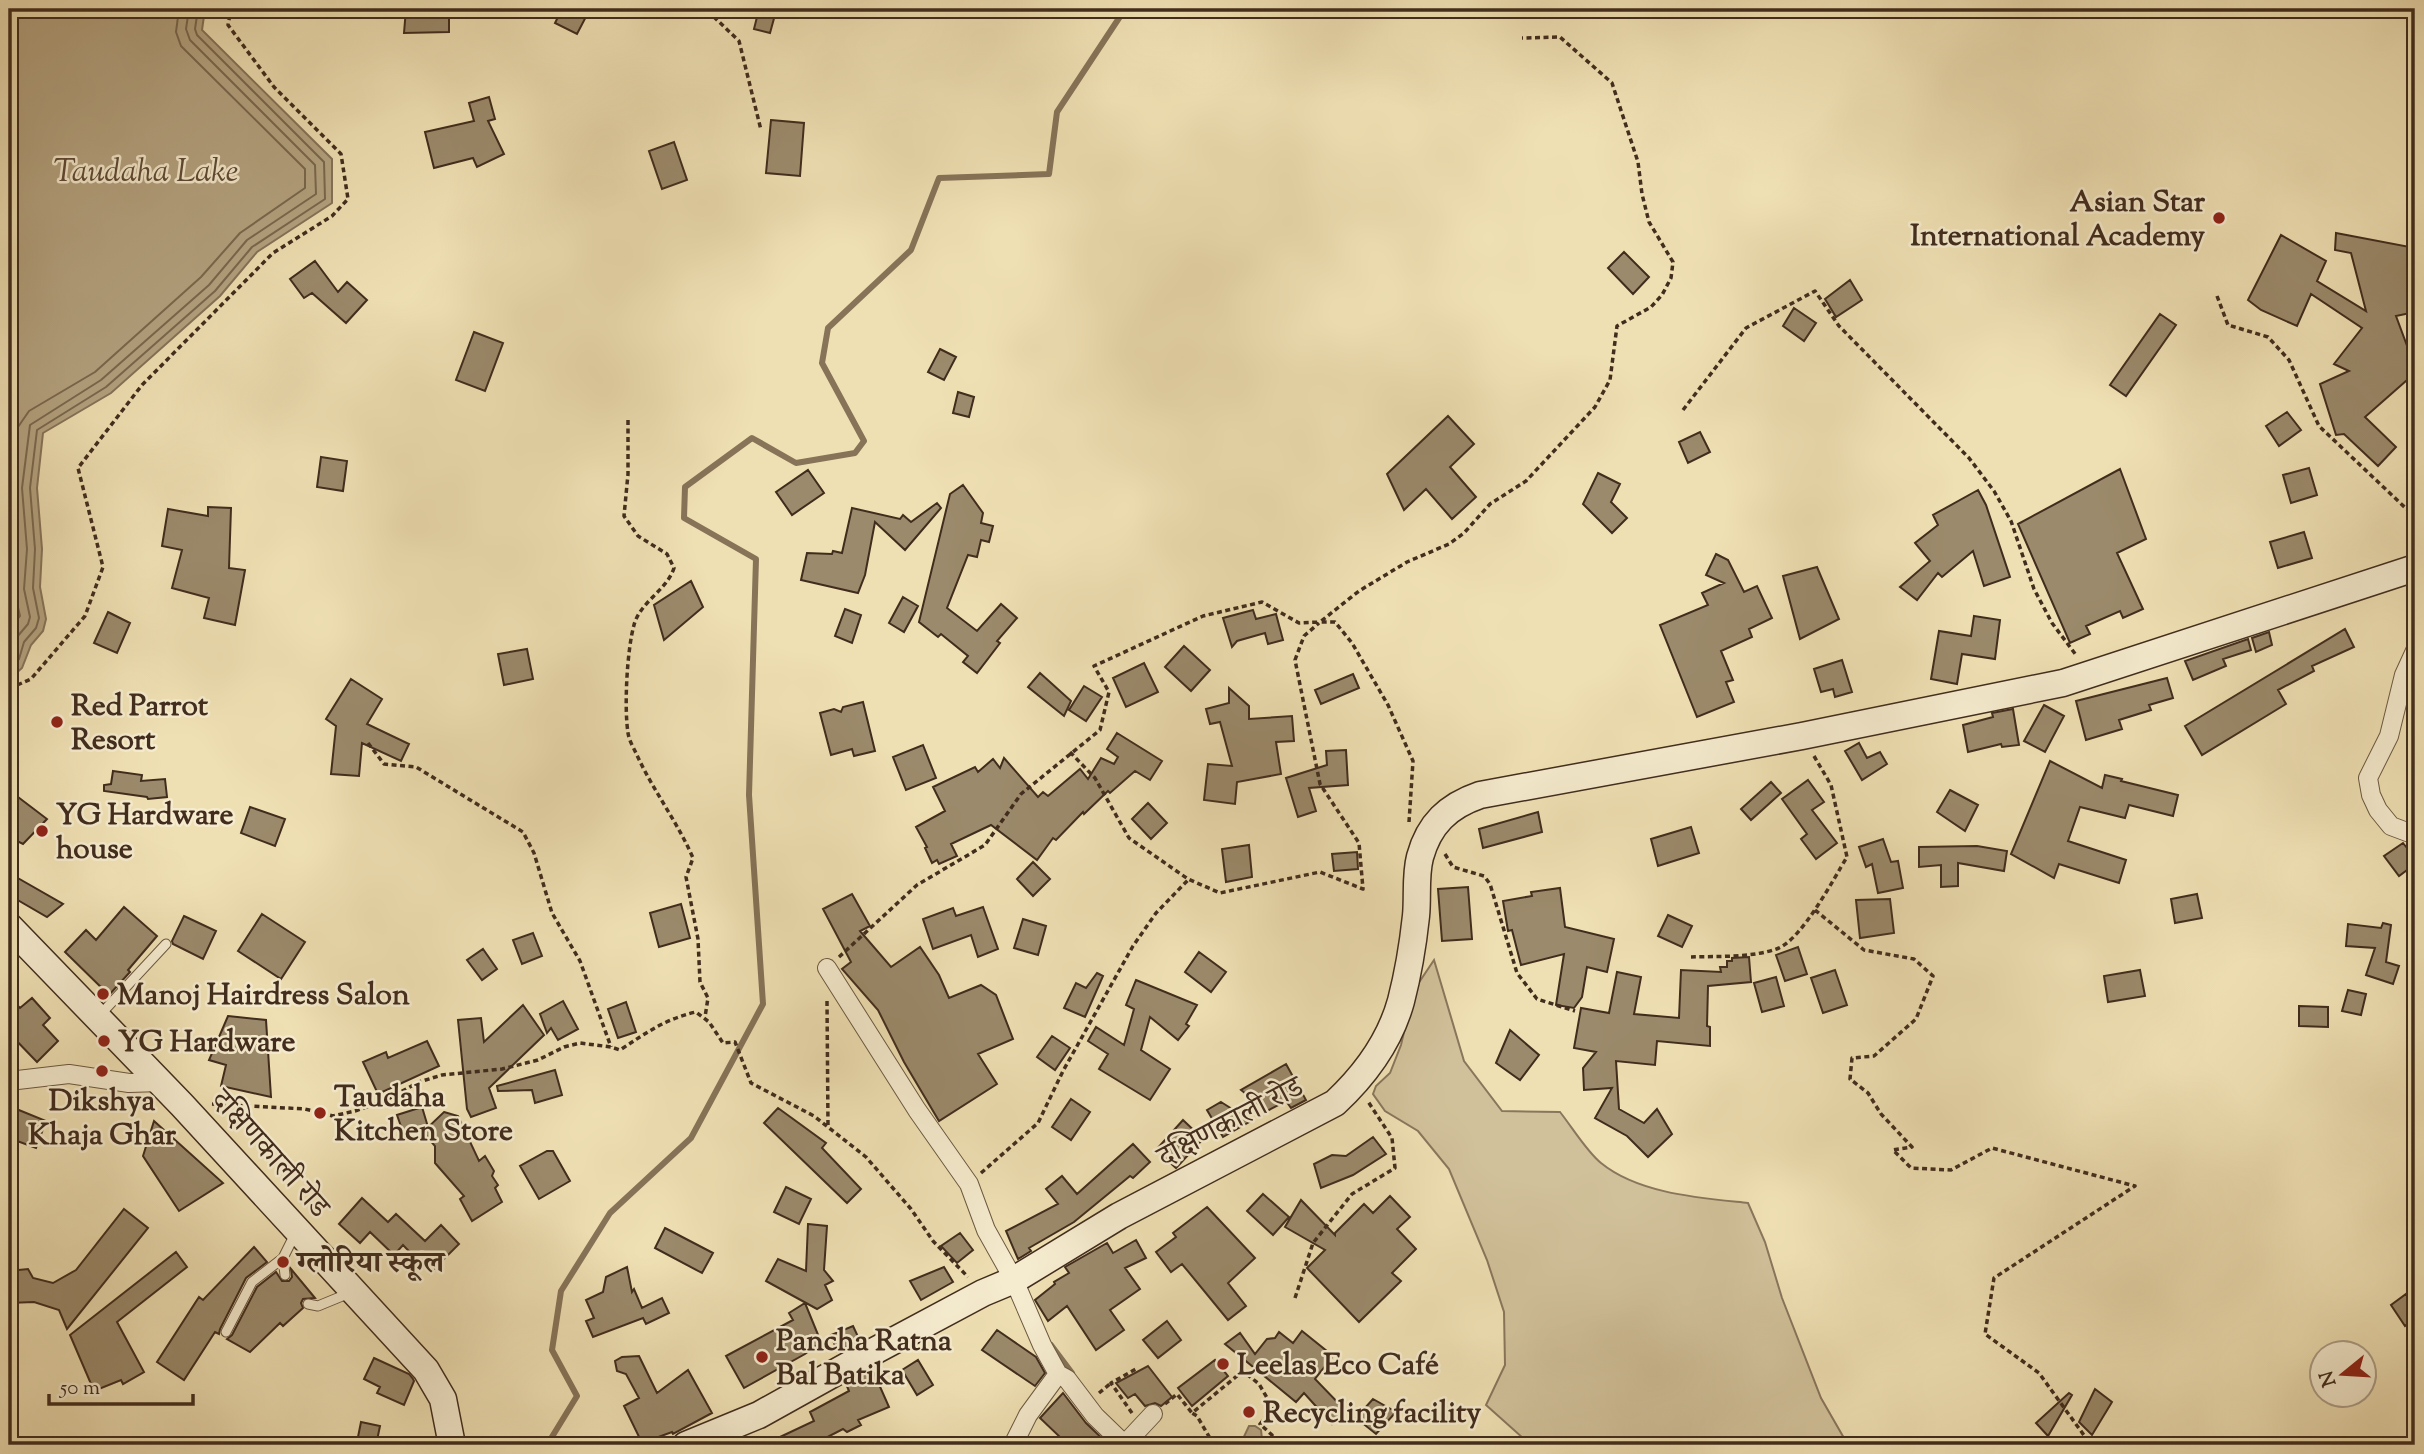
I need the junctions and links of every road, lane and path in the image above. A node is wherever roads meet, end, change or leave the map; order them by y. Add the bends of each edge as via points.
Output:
1 (231, 9) edge
2 (710, 9) edge
3 (1522, 38) dead end
4 (761, 130) dead end
5 (2217, 296) dead end
6 (1684, 410) dead end
7 (628, 420) dead end
8 (2415, 517) edge
9 (2415, 568) edge
10 (1320, 622) junction
11 (2415, 651) edge
12 (2091, 675) junction
13 (9, 685) edge
14 (1802, 736) junction
15 (368, 743) dead end
16 (1070, 752) junction
17 (1420, 829) junction
18 (2415, 835) edge
19 (1188, 879) junction
20 (1815, 910) junction
21 (9, 926) edge
22 (166, 944) dead end
23 (1691, 957) dead end
24 (827, 968) junction
25 (1575, 1011) dead end
26 (98, 1017) junction
27 (705, 1017) junction
28 (611, 1047) junction
29 (12, 1075) edge
30 (161, 1082) junction
31 (1356, 1084) junction
32 (182, 1105) junction
33 (828, 1127) junction
34 (969, 1184) junction
35 (297, 1230) junction
36 (283, 1258) junction
37 (285, 1275) dead end
38 (1014, 1280) junction
39 (353, 1292) junction
40 (983, 1293) junction
41 (1295, 1298) dead end
42 (308, 1304) dead end
43 (226, 1332) dead end
44 (1136, 1369) dead end
45 (1058, 1374) junction
46 (1192, 1413) junction
47 (1147, 1420) junction
48 (452, 1445) edge
49 (686, 1445) edge
50 (1013, 1445) edge
51 (1125, 1445) edge
52 (1214, 1445) edge
53 (1264, 1445) edge
54 (2091, 1445) edge

1 - 13 path via 228,24 274,86 341,154 348,199 332,216 273,253 142,385 78,468 103,567 85,616 31,678
2 - 4 path via 738,41
3 - 10 path via 1560,37 1612,83 1639,162 1649,222 1673,262 1671,278 1651,307 1617,326 1610,380 1595,407 1526,481 1490,505 1449,544 1359,591
5 - 8 path via 2228,325 2269,337 2289,360 2319,426
6 - 12 path via 1746,328 1815,291 1839,326 1969,458 1994,491 2011,521 2034,589 2052,624
7 - 27 path via 624,516 638,536 667,554 674,568 634,622 628,734 693,858 686,877 701,982 708,998
9 - 12 main road, दक्षिणकाली रोड
10 - 16 path via 1299,623 1262,602 1203,616 1094,666 1109,692 1100,730
10 - 17 path via 1335,622 1388,705 1413,761
10 - 19 path via 1304,636 1295,660 1320,784 1359,843 1363,889 1320,872 1220,893
11 - 18 street via 2389,736 2368,778 2378,810 2391,826
12 - 14 main road, दक्षिणकाली रोड
14 - 17 main road, दक्षिणकाली रोड via 1480,795 1459,802
14 - 20 path via 1831,785 1847,857
15 - 28 path via 384,764 416,767 523,832 552,913 580,961
16 - 19 path via 1095,778 1129,838
16 - 24 path via 1021,794 985,845 917,885
17 - 25 path via 1453,867 1484,876 1490,884 1517,973 1536,999
17 - 31 main road, दक्षिणकाली रोड via 1416,916 1400,1002 1385,1040
19 - 34 path via 1133,946 1038,1123
20 - 23 path via 1781,947
20 - 54 path via 1864,950 1914,959 1933,976 1916,1019 1874,1056 1852,1058 1850,1079 1868,1093 1912,1147 1893,1150 1911,1168 1951,1170 1992,1148 2135,1186 1994,1278 1985,1334 2039,1373
21 - 26 main road, दक्षिणकाली रोड
22 - 26 lane
24 - 33 path
24 - 34 street
26 - 30 main road, दक्षिणकाली रोड
27 - 28 path via 696,1012 674,1017 620,1050
27 - 33 path via 723,1043 735,1042 751,1083
28 - 32 path via 580,1043 502,1069 442,1075 376,1104 332,1116 305,1109
29 - 30 street via 69,1074 129,1083
30 - 32 main road, दक्षिणकाली रोड
31 - 38 main road, दक्षिणकाली रोड via 1335,1103 1119,1216
31 - 41 path via 1392,1138 1395,1168 1352,1194 1312,1243
32 - 35 main road, दक्षिणकाली रोड
33 - 40 path via 866,1157 933,1241
34 - 38 street via 986,1230
35 - 36 lane
35 - 39 main road, दक्षिणकाली रोड
36 - 37 lane
36 - 43 lane via 252,1282
38 - 40 main road, दक्षिणकाली रोड
38 - 45 street
39 - 42 lane via 318,1306
39 - 48 main road, दक्षिणकाली रोड via 426,1370 443,1399
40 - 49 main road, दक्षिणकाली रोड via 759,1415
44 - 47 path via 1111,1383
45 - 50 street
45 - 51 street
46 - 47 path via 1177,1394
46 - 52 path
46 - 53 path via 1243,1371 1259,1384 1273,1408 1261,1424 1272,1435
47 - 51 street

